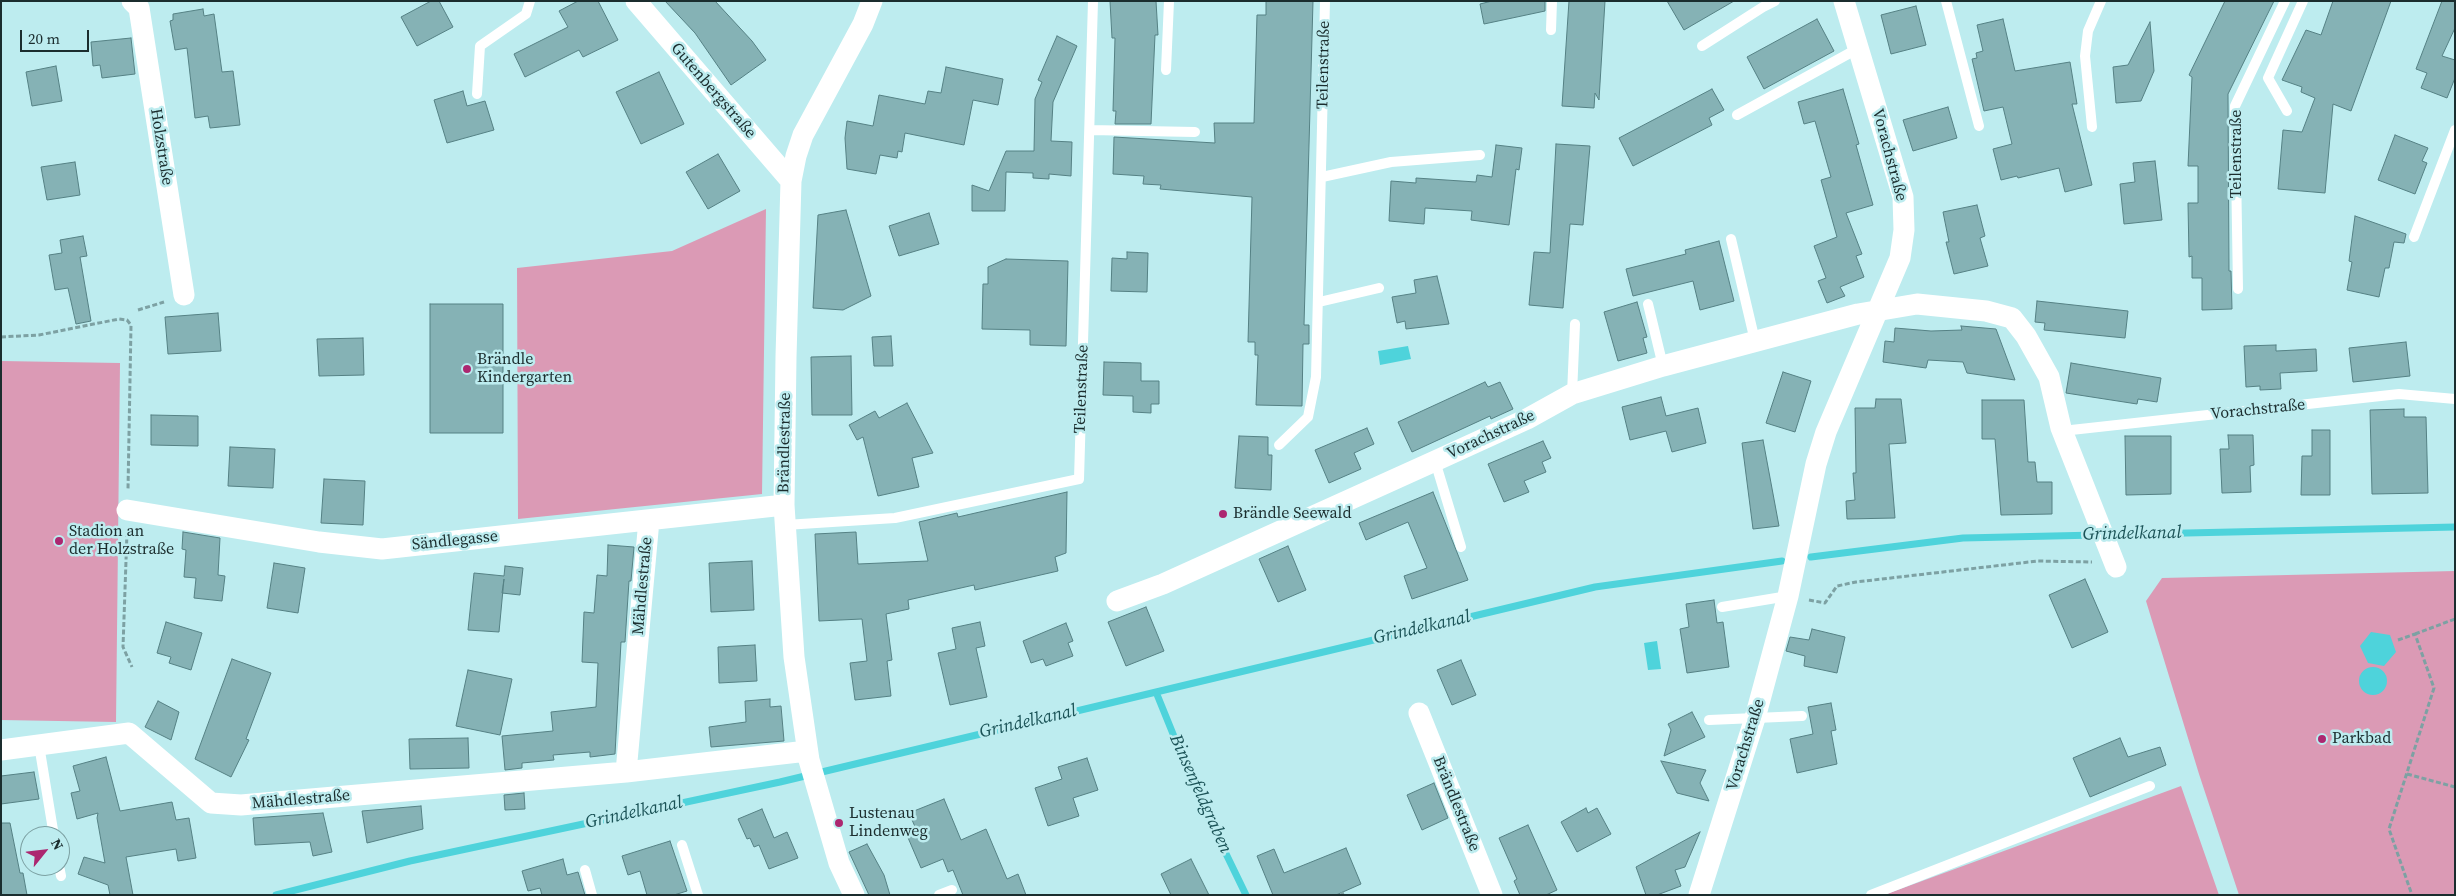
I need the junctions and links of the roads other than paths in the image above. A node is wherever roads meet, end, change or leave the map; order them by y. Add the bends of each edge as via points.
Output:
1 (132, 1) edge
2 (530, 1) edge
3 (636, 1) edge
4 (872, 1) edge
5 (1094, 1) edge
6 (1169, 1) edge
7 (1325, 1) edge
8 (1552, 1) edge
9 (1776, 1) edge
10 (1844, 1) edge
11 (1946, 1) edge
12 (2101, 1) edge
13 (2285, 1) edge
14 (2303, 1) edge
15 (1551, 30) dead end
16 (1702, 46) dead end
17 (1859, 48) junction
18 (1166, 70) dead end
19 (477, 94) dead end
20 (2287, 111) dead end
21 (1737, 115) dead end
22 (1979, 126) dead end
23 (2092, 127) dead end
24 (1090, 130) junction
25 (2455, 130) edge
26 (1195, 132) dead end
27 (1480, 155) dead end
28 (1322, 177) junction
29 (791, 181) junction
30 (2414, 237) dead end
31 (1731, 239) dead end
32 (1378, 288) dead end
33 (2238, 289) dead end
34 (184, 295) dead end
35 (1319, 302) junction
36 (1648, 304) dead end
37 (1879, 309) junction
38 (1575, 324) dead end
39 (1755, 341) junction
40 (1664, 366) junction
41 (1572, 394) junction
42 (2455, 399) edge
43 (2062, 431) junction
44 (1279, 445) dead end
45 (1435, 461) junction
46 (127, 510) dead end
47 (784, 515) junction
48 (649, 520) junction
49 (1462, 547) dead end
50 (2113, 560) dead end
51 (1788, 596) junction
52 (1117, 601) dead end
53 (1722, 607) dead end
54 (1419, 713) dead end
55 (1802, 716) dead end
56 (1755, 718) junction
57 (1709, 720) dead end
58 (39, 745) junction
59 (1, 750) edge
60 (808, 756) junction
61 (626, 772) junction
62 (2150, 786) dead end
63 (52, 826) edge
64 (682, 845) dead end
65 (585, 870) dead end
66 (952, 890) dead end
67 (592, 895) edge
68 (698, 895) edge
69 (854, 895) edge
70 (939, 895) edge
71 (1492, 895) edge
72 (1699, 895) edge
73 (1871, 895) edge

1 - 34 street, Holzstraße via 139,8
2 - 19 lane via 526,14 480,46
3 - 29 street, Gutenbergstraße
4 - 29 street, Brändlestraße via 863,24 803,135
5 - 24 lane, Teilenstraße
6 - 18 lane
7 - 28 lane, Teilenstraße
8 - 15 lane
9 - 16 lane
10 - 17 street, Vorachstraße
11 - 22 lane
12 - 23 lane via 2088,31 2085,56
13 - 33 lane, Teilenstraße via 2235,106
14 - 20 lane via 2268,78
17 - 21 lane
17 - 37 street, Vorachstraße via 1902,198 1904,230 1900,258
24 - 26 lane
24 - 47 lane, Teilenstraße via 1080,479 895,518
25 - 30 lane
27 - 28 lane via 1391,162
28 - 35 lane, Teilenstraße
29 - 47 street, Brändlestraße
31 - 39 lane
32 - 35 lane
35 - 44 lane, Teilenstraße via 1316,377 1308,417
36 - 40 lane
37 - 39 street, Vorachstraße
37 - 43 street, Vorachstraße via 1917,304 1986,311 2012,318 2049,377
37 - 51 street, Vorachstraße via 1826,432 1816,464
38 - 41 lane
39 - 40 street, Vorachstraße
40 - 41 street, Vorachstraße
41 - 45 street, Vorachstraße via 1527,419
42 - 43 lane, Vorachstraße via 2399,394
43 - 50 street, Vorachstraße
45 - 49 lane
45 - 52 street, Vorachstraße via 1163,584
46 - 48 street, Sändlegasse via 319,542 382,549
47 - 48 street, Sändlegasse
47 - 60 street, Brändlestraße via 794,657
48 - 61 street, Mähdlestraße
51 - 53 lane
51 - 56 street, Vorachstraße
54 - 71 street, Brändlestraße
55 - 56 lane
56 - 57 lane
56 - 72 street, Vorachstraße
58 - 59 street, Mähdlestraße
58 - 61 street, Mähdlestraße via 129,733 211,803 241,805
58 - 63 lane
60 - 61 street, Mähdlestraße
60 - 69 street, Brändlestraße via 839,863
62 - 73 lane
64 - 68 lane
65 - 67 lane
66 - 70 lane

